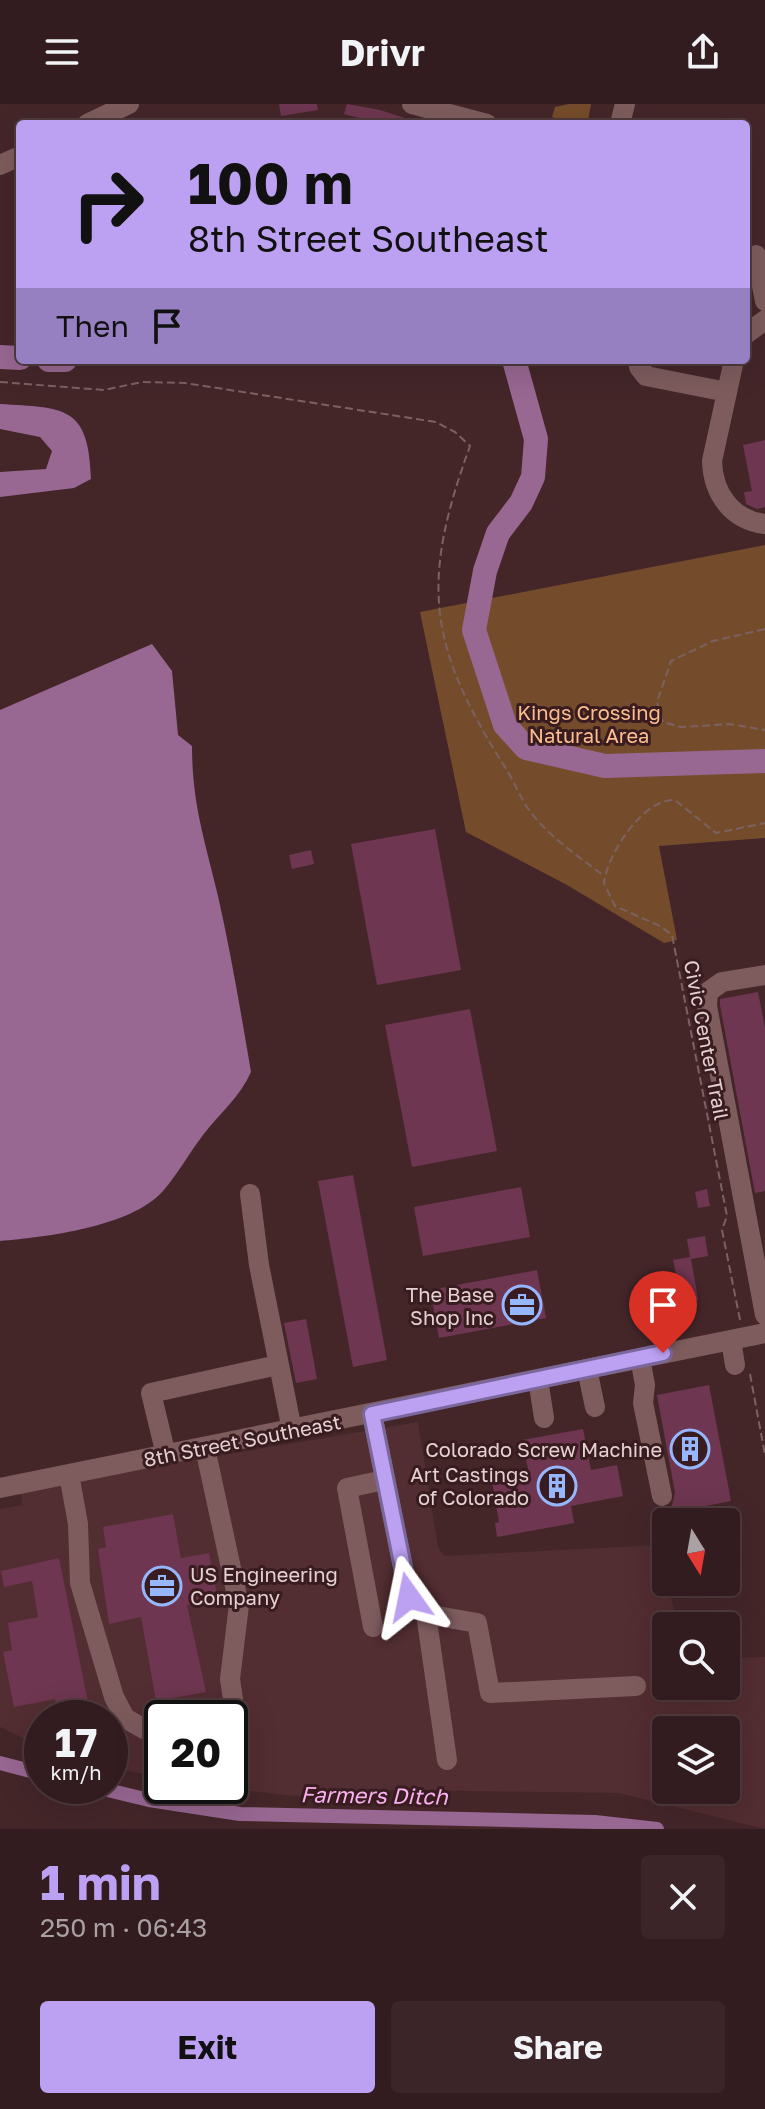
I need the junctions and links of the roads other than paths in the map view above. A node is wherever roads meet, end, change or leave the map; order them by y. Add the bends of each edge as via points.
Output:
1 (129, 104) edge
2 (412, 104) edge
3 (95, 120) edge
4 (472, 120) edge
5 (756, 255) dead end
6 (765, 301) edge
7 (640, 364) edge
8 (733, 364) edge
9 (727, 392) junction
10 (765, 524) edge
11 (765, 975) edge
12 (250, 1194) dead end
13 (756, 1210) edge
14 (762, 1292) edge
15 (765, 1315) edge
16 (765, 1333) edge
17 (737, 1339) junction
18 (640, 1358) junction
19 (278, 1365) junction
20 (742, 1366) road end
21 (587, 1369) junction
22 (538, 1379) junction
23 (595, 1407) dead end
24 (372, 1414) junction
25 (544, 1418) dead end
26 (292, 1430) junction
27 (205, 1448) junction
28 (166, 1455) junction
29 (69, 1474) junction
30 (384, 1480) junction
31 (0, 1488) edge
32 (662, 1496) dead end
33 (426, 1614) junction
34 (373, 1627) dead end
35 (636, 1686) dead end
36 (231, 1700) edge
37 (144, 1729) edge
38 (447, 1760) dead end

1 - 3 street
2 - 4 street
5 - 6 street
7 - 9 street via 646,376
8 - 9 street
9 - 10 street via 712,474 727,505 742,520
11 - 13 street via 722,982 708,992 707,1006
12 - 19 street
13 - 14 street
14 - 15 street
16 - 17 street, 8th Street Southeast
17 - 18 street, 8th Street Southeast
17 - 20 street
18 - 21 street, 8th Street Southeast
18 - 32 street via 643,1403
19 - 26 street
19 - 28 street via 151,1393
21 - 22 street, 8th Street Southeast
21 - 23 street
22 - 24 street, 8th Street Southeast
22 - 25 street
24 - 26 street, 8th Street Southeast
24 - 30 street
26 - 27 street, 8th Street Southeast
27 - 28 street, 8th Street Southeast
27 - 36 street via 238,1598
28 - 29 street, 8th Street Southeast
29 - 31 street, 8th Street Southeast
29 - 37 street via 80,1583 114,1697 125,1718
30 - 33 street via 409,1597
30 - 34 street via 347,1488
33 - 35 street via 477,1623 490,1693
33 - 38 street

